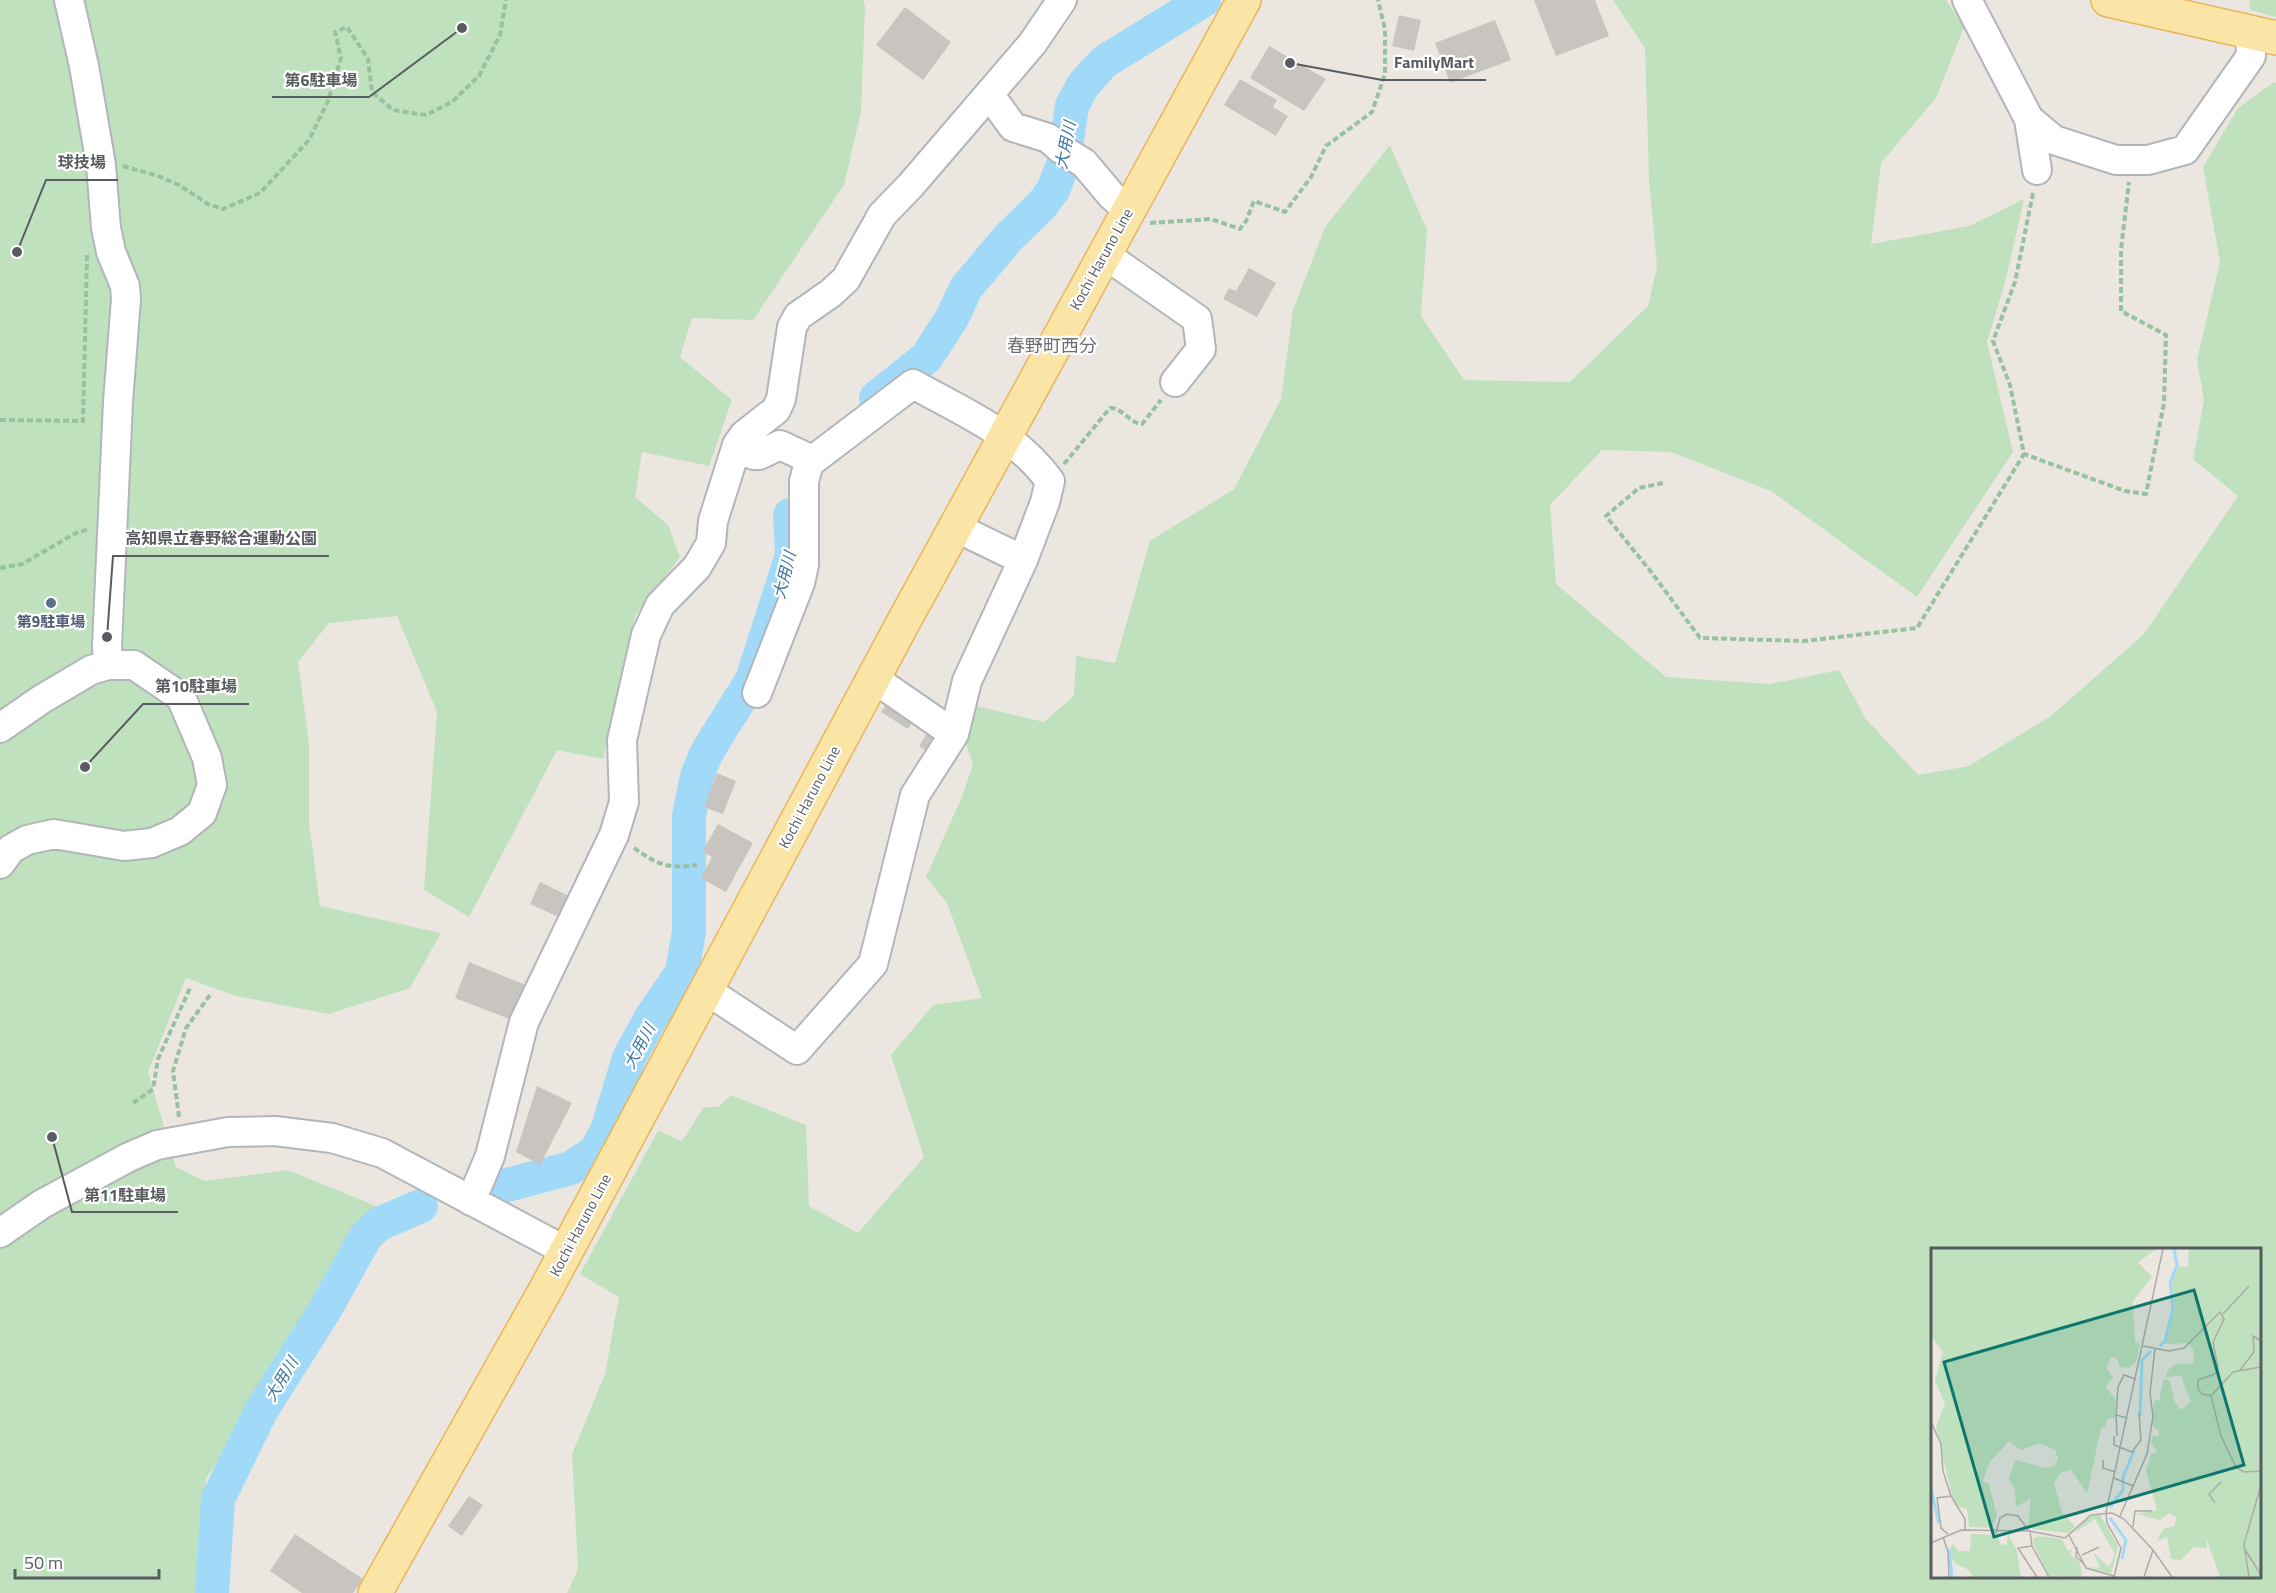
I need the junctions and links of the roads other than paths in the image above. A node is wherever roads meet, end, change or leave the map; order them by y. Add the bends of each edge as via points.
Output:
1 (69, 0) edge
2 (1062, 0) edge
3 (1244, 0) edge
4 (1967, 0) edge
5 (2108, 0) edge
6 (2263, 35) edge
7 (989, 94) junction
8 (2029, 118) junction
9 (2037, 170) road end
10 (1124, 217) junction
11 (1104, 254) junction
12 (1175, 382) road end
13 (1005, 435) junction
14 (737, 445) junction
15 (803, 455) junction
16 (955, 527) junction
17 (1023, 560) junction
18 (108, 665) junction
19 (873, 678) junction
20 (757, 693) dead end
21 (0, 728) edge
22 (954, 734) junction
23 (0, 864) edge
24 (706, 990) junction
25 (471, 1201) junction
26 (0, 1233) edge
27 (566, 1251) junction
28 (375, 1593) edge

1 - 18 street via 99,154 106,228 126,300
2 - 7 street via 1032,44
3 - 10 main road, Kochi Haruno Line
4 - 8 street
5 - 6 main road
6 - 8 street via 2185,150 2148,160 2116,160 2054,140
7 - 10 street via 1013,127 1048,138 1084,163
7 - 14 street via 882,215 846,279 798,316 792,327 782,399 776,410
8 - 9 street
10 - 11 main road, Kochi Haruno Line
11 - 12 street via 1197,319 1201,349
11 - 13 main road, Kochi Haruno Line
13 - 15 street via 913,384 813,460
13 - 16 main road, Kochi Haruno Line
13 - 17 street via 1035,461 1050,481
14 - 15 street via 753,455 764,454 776,446
14 - 25 street via 713,521 711,543 697,567 660,605 645,635 622,740 624,802 614,835 525,1022 490,1156
15 - 20 street via 804,565
16 - 17 street
16 - 19 main road, Kochi Haruno Line
17 - 22 street via 967,681
18 - 21 street via 42,699
18 - 23 street via 134,665 181,697 207,758 212,785 202,813 180,831 152,843 124,846 54,834 27,840 11,849
19 - 22 street
19 - 24 main road, Kochi Haruno Line
22 - 24 street via 915,795 873,964 797,1050
24 - 27 main road, Kochi Haruno Line
25 - 26 street via 358,1144 306,1133 228,1132 157,1146 129,1157 42,1204
25 - 27 street
27 - 28 main road, Kochi Haruno Line

